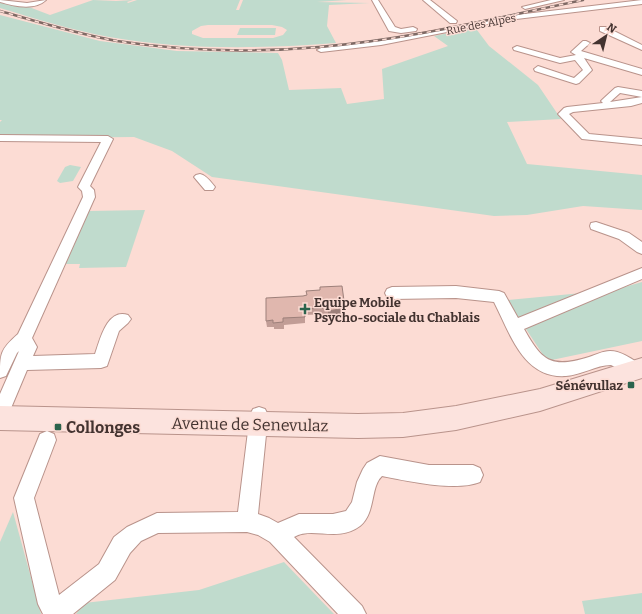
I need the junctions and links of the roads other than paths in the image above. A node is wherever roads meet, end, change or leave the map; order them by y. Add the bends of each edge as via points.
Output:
1 (0, 0) edge
2 (43, 0) edge
3 (376, 0) edge
4 (426, 0) edge
5 (561, 0) edge
6 (642, 2) edge
7 (453, 21) junction
8 (603, 29) dead end
9 (586, 43) dead end
10 (517, 48) dead end
11 (642, 48) edge
12 (321, 50) dead end
13 (581, 57) junction
14 (538, 69) dead end
15 (642, 72) edge
16 (642, 94) edge
17 (642, 100) edge
18 (606, 101) dead end
19 (0, 138) edge
20 (642, 142) edge
21 (200, 177) dead end
22 (209, 187) dead end
23 (596, 226) dead end
24 (642, 249) edge
25 (642, 273) edge
26 (392, 293) dead end
27 (123, 319) dead end
28 (514, 326) junction
29 (24, 338) junction
30 (22, 363) junction
31 (638, 369) edge
32 (0, 371) edge
33 (1, 411) edge
34 (258, 418) junction
35 (47, 440) dead end
36 (473, 475) dead end
37 (247, 522) junction
38 (277, 535) junction
39 (57, 614) edge
40 (354, 614) edge

1 - 2 street via 24,5
3 - 7 street via 394,30 403,31
4 - 7 street
5 - 7 street
6 - 12 street, Rue des Alpes via 508,18 381,43
8 - 11 street
9 - 13 street via 575,52
10 - 13 street via 560,61
13 - 14 street via 588,70 576,81
13 - 15 street
16 - 18 street via 621,87
17 - 20 street via 567,110 563,114 586,138
19 - 29 street, Avenue de Senevulaz via 108,139 84,187 88,190 89,197
21 - 22 street
23 - 24 street via 624,236
25 - 28 street
26 - 28 street via 456,292 499,297
27 - 30 street via 112,328 101,361
28 - 31 street via 531,357 548,366 567,370 610,358
29 - 30 street, Avenue de Senevulaz via 29,347
29 - 32 street, Avenue de Senevulaz via 11,348
30 - 33 street, Avenue de Senevulaz
31 - 34 main road, Avenue de Senevulaz via 545,398 456,418 403,425 358,426
33 - 34 main road, Avenue de Senevulaz
34 - 37 street
35 - 39 street via 24,498 50,604
36 - 38 street via 430,475 380,466 370,474 363,504 354,517 334,525 298,524
37 - 38 street via 262,525
37 - 39 street via 157,523 134,534 122,545 107,572
38 - 40 street

